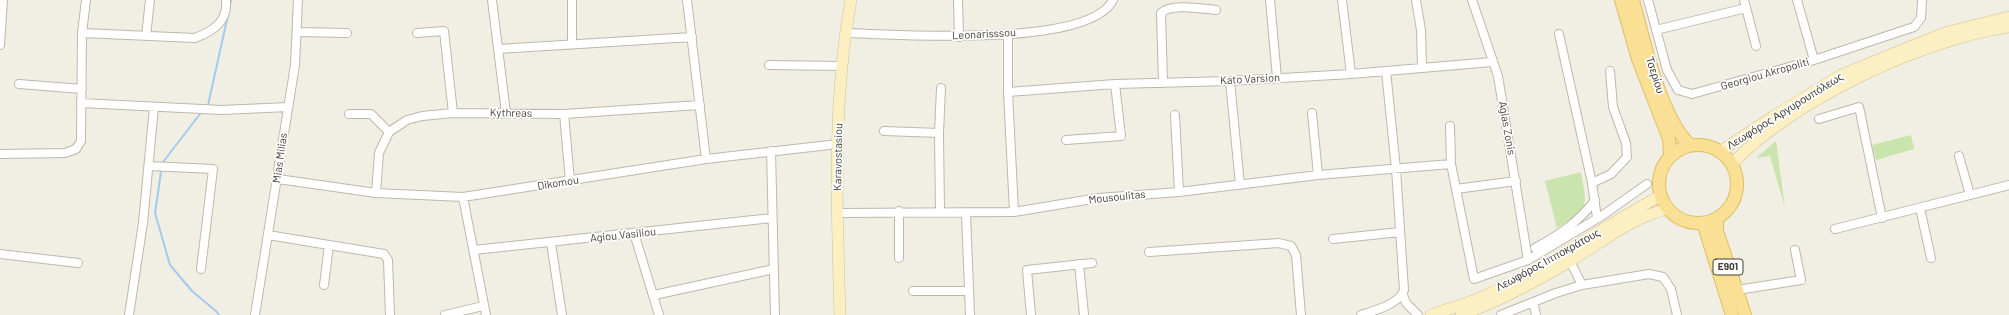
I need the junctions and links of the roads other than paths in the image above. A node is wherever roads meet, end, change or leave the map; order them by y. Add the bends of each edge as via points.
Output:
1 (3, 0) edge
2 (86, 0) edge
3 (150, 0) edge
4 (226, 0) edge
5 (298, 0) edge
6 (492, 0) edge
7 (572, 0) edge
8 (686, 0) edge
9 (851, 0) edge
10 (958, 0) edge
11 (1113, 0) edge
12 (1270, 0) edge
13 (1342, 0) edge
14 (1416, 0) edge
15 (1472, 0) edge
16 (1621, 0) edge
17 (1633, 0) edge
18 (1648, 0) edge
19 (1797, 0) edge
20 (1922, 0) edge
21 (1745, 4) edge
22 (1216, 10) dead end
23 (2009, 17) edge
24 (2009, 27) edge
25 (1656, 30) junction
26 (296, 32) junction
27 (82, 33) junction
28 (347, 33) dead end
29 (417, 33) dead end
30 (845, 33) junction
31 (1008, 34) junction
32 (1559, 34) dead end
33 (146, 36) junction
34 (692, 37) junction
35 (959, 37) junction
36 (0, 45) edge
37 (572, 45) junction
38 (1756, 46) dead end
39 (498, 49) junction
40 (1814, 60) junction
41 (1492, 62) junction
42 (769, 65) dead end
43 (841, 66) junction
44 (1422, 68) junction
45 (1386, 71) junction
46 (1610, 71) dead end
47 (1351, 74) junction
48 (1277, 78) junction
49 (1230, 81) junction
50 (1163, 83) junction
51 (19, 84) dead end
52 (1115, 84) junction
53 (941, 88) dead end
54 (82, 89) junction
55 (1008, 92) junction
56 (81, 103) junction
57 (700, 105) junction
58 (154, 107) junction
59 (288, 107) junction
60 (453, 113) junction
61 (506, 113) junction
62 (1312, 113) dead end
63 (348, 114) dead end
64 (564, 114) junction
65 (1175, 115) dead end
66 (1819, 119) dead end
67 (1450, 126) dead end
68 (884, 131) dead end
69 (389, 132) junction
70 (939, 133) junction
71 (1066, 140) dead end
72 (838, 144) junction
73 (1690, 145) junction
74 (771, 151) junction
75 (1721, 151) junction
76 (0, 154) edge
77 (1670, 155) junction
78 (1959, 156) dead end
79 (706, 159) junction
80 (1451, 164) junction
81 (1732, 164) junction
82 (149, 166) junction
83 (1396, 169) junction
84 (1318, 175) junction
85 (278, 179) junction
86 (570, 181) junction
87 (1516, 181) junction
88 (1592, 183) junction
89 (1647, 184) dead end
90 (1240, 185) junction
91 (2009, 186) edge
92 (1456, 189) junction
93 (1179, 192) junction
94 (376, 193) junction
95 (1970, 195) junction
96 (1660, 196) junction
97 (463, 197) junction
98 (1595, 200) junction
99 (1920, 208) junction
100 (1667, 209) junction
101 (899, 211) junction
102 (940, 212) junction
103 (1014, 212) junction
104 (837, 213) junction
105 (966, 213) junction
106 (772, 218) junction
107 (1597, 218) junction
108 (1717, 218) junction
109 (1882, 218) junction
110 (1703, 223) junction
111 (1606, 228) junction
112 (1835, 229) dead end
113 (1400, 232) junction
114 (634, 233) junction
115 (268, 235) junction
116 (1333, 239) dead end
117 (551, 242) junction
118 (329, 245) junction
119 (1535, 248) dead end
120 (474, 250) junction
121 (1795, 250) dead end
122 (1149, 252) dead end
123 (0, 254) edge
124 (899, 258) dead end
125 (1931, 258) dead end
126 (1528, 260) junction
127 (1570, 261) junction
128 (78, 263) dead end
129 (1092, 263) dead end
130 (1079, 264) junction
131 (201, 269) dead end
132 (774, 270) junction
133 (1582, 284) junction
134 (324, 285) dead end
135 (1737, 290) junction
136 (913, 291) dead end
137 (969, 291) junction
138 (1404, 292) junction
139 (654, 295) junction
140 (1533, 302) junction
141 (483, 306) junction
142 (1409, 312) edge
143 (129, 315) edge
144 (255, 315) edge
145 (390, 315) edge
146 (445, 315) edge
147 (486, 315) edge
148 (562, 315) edge
149 (659, 315) edge
150 (775, 315) edge
151 (840, 315) edge
152 (970, 315) edge
153 (1031, 315) edge
154 (1084, 315) edge
155 (1301, 315) edge
156 (1361, 315) edge
157 (1418, 315) edge
158 (1431, 315) edge
159 (1460, 315) edge
160 (1501, 315) edge
161 (1536, 315) edge
162 (1677, 315) edge
163 (1732, 315) edge
164 (1745, 315) edge

1 - 36 street
2 - 27 street
3 - 33 street
4 - 33 street via 222,20 211,32 195,38
5 - 26 street, Mias Milias
6 - 39 street
7 - 37 street
8 - 34 street
9 - 30 main road, Karavostasiou
10 - 35 street
11 - 31 street, Leonarisssou via 1110,7 1090,20 1068,27
12 - 48 street
13 - 47 street
14 - 44 street via 1421,30
15 - 41 street, Agias Zonis
16 - 77 main road, Τσερίου via 1638,59 1669,139
17 - 73 main road, Τσερίου via 1657,85 1677,129
18 - 25 street, Georgiou Akropoliti
19 - 40 street
20 - 40 street, Georgiou Akropoliti via 1921,18 1914,27
21 - 25 street
21 - 38 street
22 - 50 street via 1173,7 1161,13
23 - 75 main road, Λεωφόρος Αργυρουπόλεως via 1944,34 1898,50 1841,75
24 - 81 main road, Λεωφόρος Αργυρουπόλεως via 1972,35 1908,56 1850,82 1791,116
25 - 40 street, Georgiou Akropoliti via 1667,70 1678,90 1692,94
26 - 28 street
26 - 59 street, Mias Milias via 295,65
27 - 33 street
27 - 54 street
29 - 60 street via 444,31
30 - 35 street, Leonarisssou
30 - 43 main road, Karavostasiou
31 - 35 street, Leonarisssou
31 - 55 street
32 - 88 street
34 - 37 street
34 - 57 street
37 - 39 street
39 - 61 street
41 - 44 street, Kato Varsion
41 - 87 street, Agias Zonis via 1498,76
42 - 43 street
43 - 72 main road, Karavostasiou
44 - 45 street, Kato Varsion
45 - 47 street, Kato Varsion
45 - 83 street
46 - 88 street via 1613,107 1626,143 1627,157 1611,174
47 - 48 street, Kato Varsion
48 - 49 street, Kato Varsion
49 - 50 street, Kato Varsion
49 - 90 street
50 - 52 street, Kato Varsion
51 - 54 street
52 - 55 street, Kato Varsion
52 - 71 street via 1121,136
53 - 70 street
54 - 56 street
55 - 103 street
56 - 58 street
56 - 76 street via 81,141 76,149 65,153
57 - 64 street, Kythreas
57 - 79 street
58 - 59 street via 222,110
58 - 82 street
59 - 85 street, Mias Milias
60 - 61 street, Kythreas
60 - 69 street, Kythreas via 407,120
61 - 64 street, Kythreas
62 - 84 street
63 - 69 street via 372,114
64 - 86 street
65 - 93 street
66 - 109 street via 1859,107
67 - 80 street
68 - 70 street
69 - 94 street via 379,153
70 - 102 street
72 - 74 street, Dikomou
72 - 104 main road, Karavostasiou
73 - 75 main road via 1706,145
73 - 77 main road
74 - 79 street, Dikomou
74 - 106 street
75 - 81 main road
77 - 96 main road via 1659,175
78 - 95 street
79 - 86 street, Dikomou
80 - 83 street, Mousoulitas
80 - 92 street
81 - 108 main road via 1737,181 1736,192 1727,210
82 - 131 street via 213,169
82 - 143 street
83 - 84 street, Mousoulitas
83 - 113 street
84 - 90 street, Mousoulitas
85 - 94 street, Dikomou
85 - 115 street, Mias Milias
86 - 97 street, Dikomou
87 - 92 street
87 - 126 street, Agias Zonis
88 - 98 street
89 - 107 street
90 - 93 street, Mousoulitas
91 - 95 street
92 - 126 street via 1473,277 1477,279
93 - 103 street, Mousoulitas via 1098,198
94 - 97 street, Dikomou
95 - 99 street
96 - 100 main road
96 - 111 main road, Λεωφόρος Ιπποκράτους
97 - 120 street
98 - 107 street
98 - 119 street via 1562,234
99 - 109 street
99 - 125 street
100 - 110 main road via 1677,218
100 - 127 main road, Λεωφόρος Ιπποκράτους via 1644,216
101 - 102 street, Mousoulitas
101 - 104 street, Mousoulitas
101 - 124 street
102 - 105 street, Mousoulitas
103 - 105 street, Mousoulitas
104 - 151 main road, Karavostasiou
105 - 137 street
106 - 114 street, Agiou Vasiliou
106 - 132 street
107 - 111 street
107 - 126 street
108 - 110 main road
108 - 135 main road, E901 via 1717,231
109 - 112 street
110 - 163 main road, E901
111 - 158 main road, Λεωφόρος Ιπποκράτους via 1485,295
113 - 116 street
113 - 138 street
114 - 117 street, Agiou Vasiliou
114 - 139 street
115 - 118 street
115 - 144 street, Mias Milias
117 - 120 street, Agiou Vasiliou
117 - 148 street
118 - 134 street
118 - 145 street via 381,252 387,257
120 - 141 street
121 - 135 street via 1801,280
122 - 155 street via 1279,243 1291,246 1296,255
123 - 128 street
127 - 133 street
127 - 159 main road, Λεωφόρος Ιπποκράτους via 1533,282
129 - 130 street
130 - 153 street via 1028,270
130 - 154 street
132 - 139 street
132 - 150 street
133 - 140 street
133 - 162 street via 1649,274 1663,277 1671,289
135 - 164 main road, E901
136 - 137 street
137 - 152 street
138 - 142 street
138 - 156 street via 1393,302
139 - 149 street
140 - 160 street
140 - 161 street
141 - 146 street
141 - 147 street
142 - 157 street

